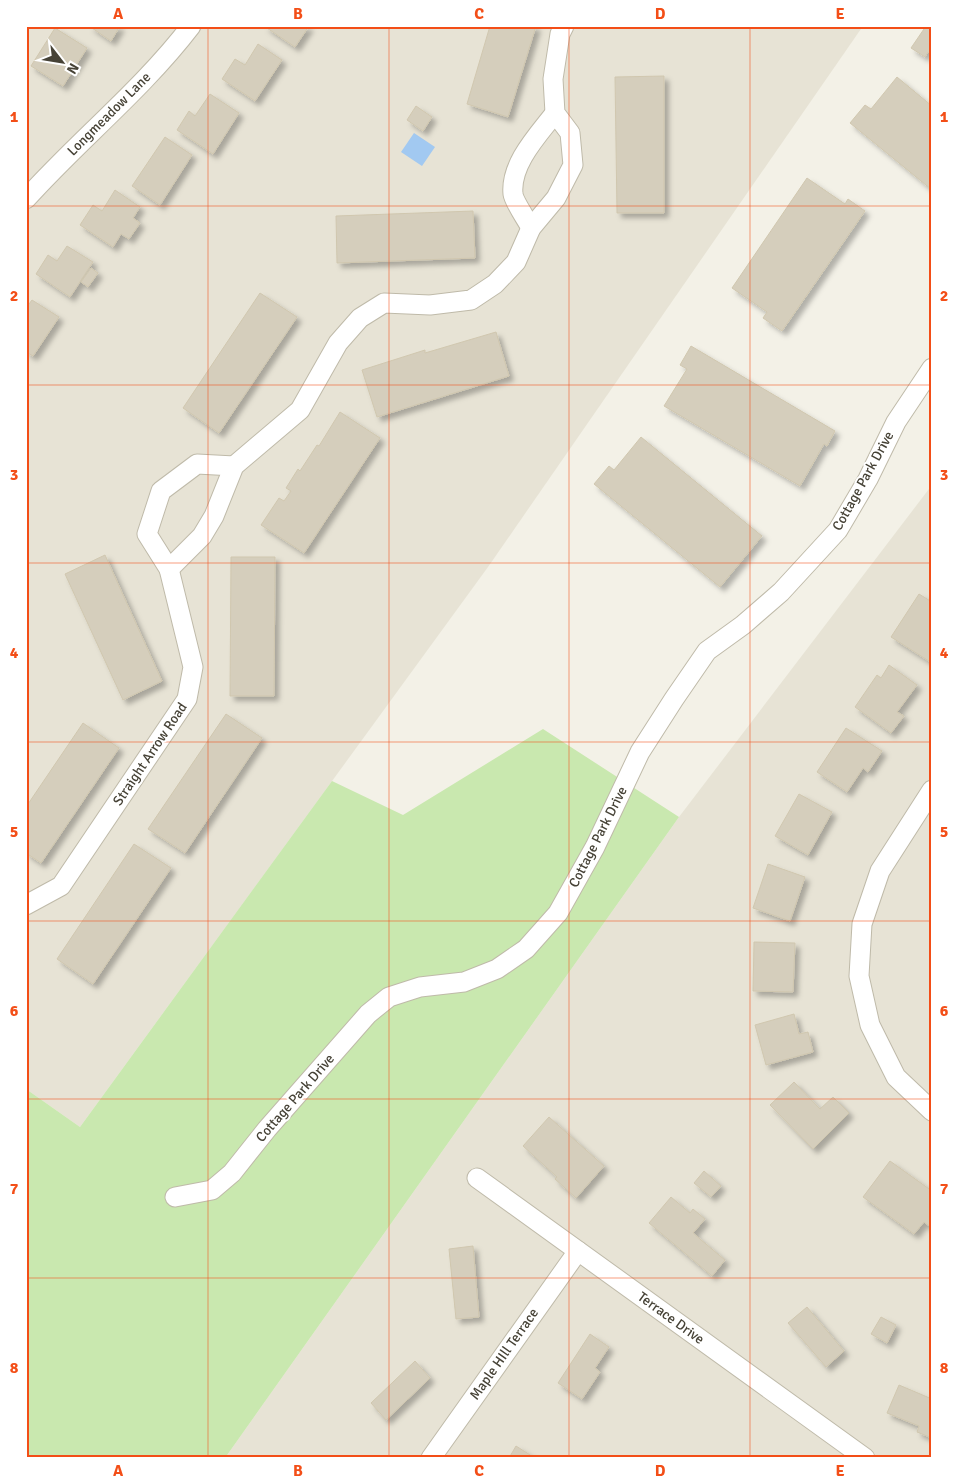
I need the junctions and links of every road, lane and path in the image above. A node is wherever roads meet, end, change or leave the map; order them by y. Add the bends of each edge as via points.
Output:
1 (190, 26) edge
2 (564, 26) edge
3 (554, 113) junction
4 (26, 200) edge
5 (531, 228) junction
6 (932, 368) edge
7 (234, 466) junction
8 (169, 569) junction
9 (932, 790) edge
10 (26, 905) edge
11 (932, 1111) edge
12 (477, 1178) dead end
13 (175, 1197) dead end
14 (578, 1251) junction
15 (843, 1452) edge
16 (431, 1458) edge
17 (864, 1458) edge

1 - 4 street, Longmeadow Lane via 140,84
2 - 3 street via 552,79
3 - 5 street via 516,168 513,195
3 - 5 street via 570,133 573,165 556,198
5 - 7 street via 516,262 495,284 471,300 430,305 384,303 360,318 338,343 300,410
6 - 13 street, Cottage Park Drive via 896,422 838,530 781,592 707,651 640,752 595,847 563,905 526,949 496,969 464,982 420,987 389,997 368,1014 232,1173 212,1190
7 - 8 street via 214,516 202,536
7 - 8 street, Straight Arrow Road via 197,464 161,491 147,534
8 - 10 street, Straight Arrow Road via 193,667 187,699 61,886
9 - 11 street via 880,870 862,924 859,976 870,1025 896,1077
12 - 14 street, Terrace Drive
14 - 15 street, Terrace Drive
14 - 16 street, Maple HIll Terrace
15 - 17 street, Terrace Drive

